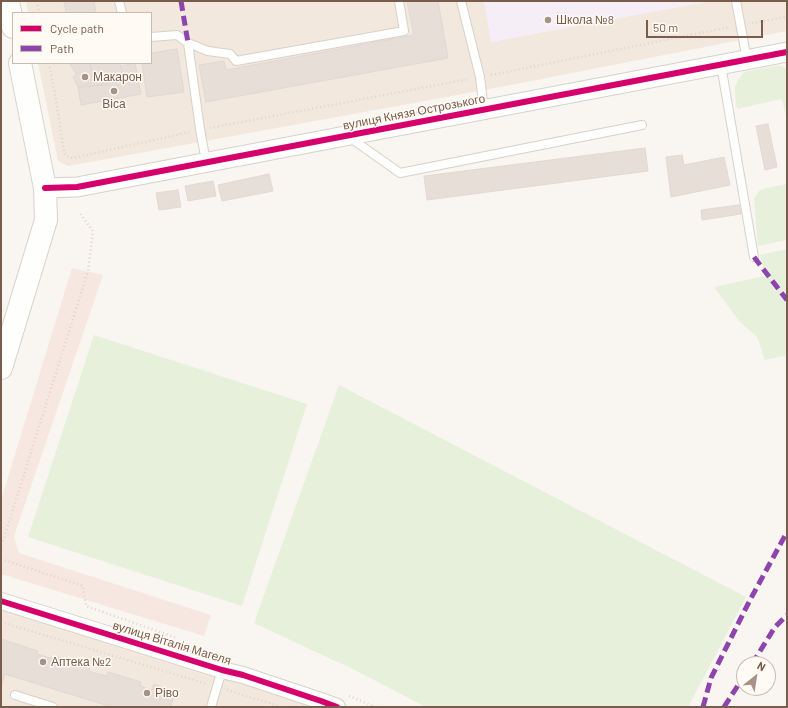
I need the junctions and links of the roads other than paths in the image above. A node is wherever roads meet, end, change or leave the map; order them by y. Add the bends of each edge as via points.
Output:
1 (8, 1) edge
2 (119, 1) edge
3 (399, 1) edge
4 (461, 1) edge
5 (736, 1) edge
6 (122, 12) edge
7 (12, 22) edge
8 (152, 37) edge
9 (188, 43) junction
10 (787, 52) edge
11 (747, 60) junction
12 (20, 64) edge
13 (721, 65) junction
14 (484, 110) junction
15 (642, 125) dead end
16 (346, 136) junction
17 (206, 162) junction
18 (45, 188) junction
19 (754, 256) dead end
20 (1, 368) edge
21 (1, 601) edge
22 (222, 670) junction
23 (15, 695) dead end
24 (321, 704) edge
25 (53, 707) edge
26 (211, 707) edge
27 (336, 707) edge

1 - 7 main road
2 - 6 lane
3 - 9 lane via 404,31 236,61 230,54 208,51
4 - 14 lane via 480,77
5 - 11 lane
8 - 9 lane via 177,35
9 - 17 lane
10 - 11 street, вулиця Князя Острозького
11 - 13 street, вулиця Князя Острозького
12 - 18 main road
13 - 14 street, вулиця Князя Острозького
13 - 19 lane
14 - 16 street, вулиця Князя Острозького
15 - 16 lane via 400,173
16 - 17 street, вулиця Князя Острозького
17 - 18 street, вулиця Князя Острозького via 77,187
18 - 20 main road via 46,220
21 - 22 street, вулиця Віталія Магеля
22 - 24 street, вулиця Віталія Магеля via 243,675
22 - 26 lane
23 - 25 lane
24 - 27 street, вулиця Віталія Магеля

